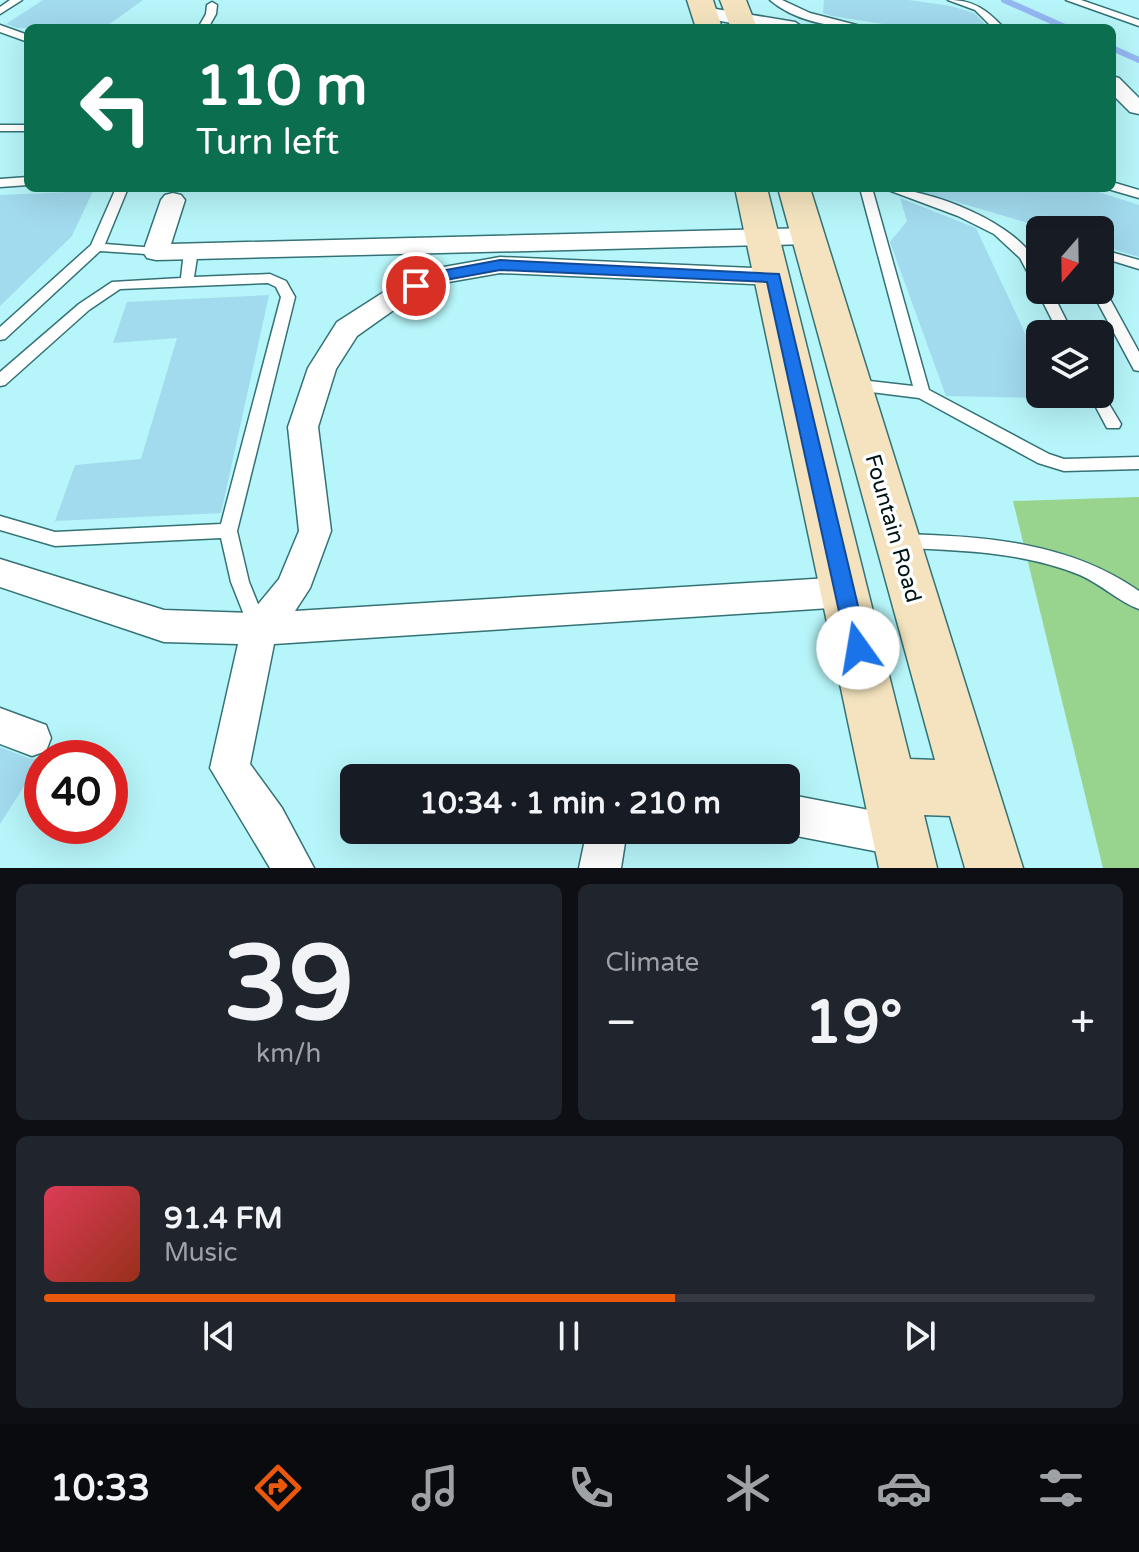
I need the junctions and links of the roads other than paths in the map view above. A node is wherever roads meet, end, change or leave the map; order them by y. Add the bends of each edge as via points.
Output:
1 (17, 0) edge
2 (775, 0) edge
3 (953, 0) edge
4 (1071, 0) edge
5 (211, 2) edge
6 (0, 11) edge
7 (704, 14) edge
8 (739, 16) edge
9 (1139, 23) edge
10 (205, 24) edge
11 (776, 24) edge
12 (835, 24) edge
13 (995, 24) edge
14 (0, 28) edge
15 (24, 37) edge
16 (1116, 83) edge
17 (1116, 86) edge
18 (1139, 86) edge
19 (1116, 104) edge
20 (1138, 109) edge
21 (0, 128) edge
22 (24, 128) edge
23 (24, 181) edge
24 (0, 183) edge
25 (1116, 187) edge
26 (120, 192) edge
27 (753, 192) edge
28 (793, 192) edge
29 (867, 192) edge
30 (900, 192) edge
31 (1139, 194) edge
32 (173, 200) dead end
33 (97, 247) junction
34 (191, 251) junction
35 (782, 251) junction
36 (156, 252) junction
37 (1026, 255) edge
38 (1114, 257) edge
39 (1139, 265) edge
40 (187, 282) junction
41 (1106, 304) edge
42 (0, 335) edge
43 (1139, 366) edge
44 (0, 381) edge
45 (852, 385) junction
46 (922, 393) junction
47 (1104, 408) edge
48 (1113, 424) dead end
49 (1139, 463) edge
50 (0, 523) edge
51 (228, 531) junction
52 (898, 540) junction
53 (0, 573) edge
54 (845, 592) junction
55 (1139, 601) edge
56 (259, 629) junction
57 (971, 789) junction
58 (800, 816) edge
59 (899, 830) edge
60 (604, 844) edge
61 (293, 868) edge
62 (600, 868) edge
63 (994, 868) edge

1 - 6 lane
2 - 12 lane via 798,14
3 - 13 lane via 978,8
4 - 9 lane
5 - 10 lane
7 - 8 street
8 - 11 street
14 - 15 lane
16 - 18 street
17 - 20 street
19 - 20 street
21 - 22 lane
23 - 24 lane
25 - 31 lane
26 - 33 lane
27 - 35 street, Fountain Road
28 - 35 street, Fountain Road
29 - 46 lane
30 - 37 lane via 969,217
32 - 36 street
33 - 36 lane
33 - 42 lane
34 - 35 street
34 - 36 street
34 - 40 lane
35 - 45 street, Fountain Road
35 - 54 street, Fountain Road
35 - 56 street via 500,265 436,276 347,329 322,368 303,427 315,531 293,588
38 - 39 lane
40 - 44 lane via 117,285
40 - 51 lane via 270,278 288,297
41 - 43 lane
45 - 46 lane
45 - 52 street, Fountain Road
46 - 49 lane via 1044,459 1064,465
47 - 48 lane
50 - 51 lane via 55,539
51 - 56 lane
52 - 55 lane via 980,543 1029,552 1078,568
52 - 57 street, Fountain Road
53 - 56 street via 164,626
54 - 56 street
54 - 59 street, Fountain Road
56 - 61 street via 230,768
57 - 59 street
57 - 63 street, Fountain Road
58 - 59 street
60 - 62 street

